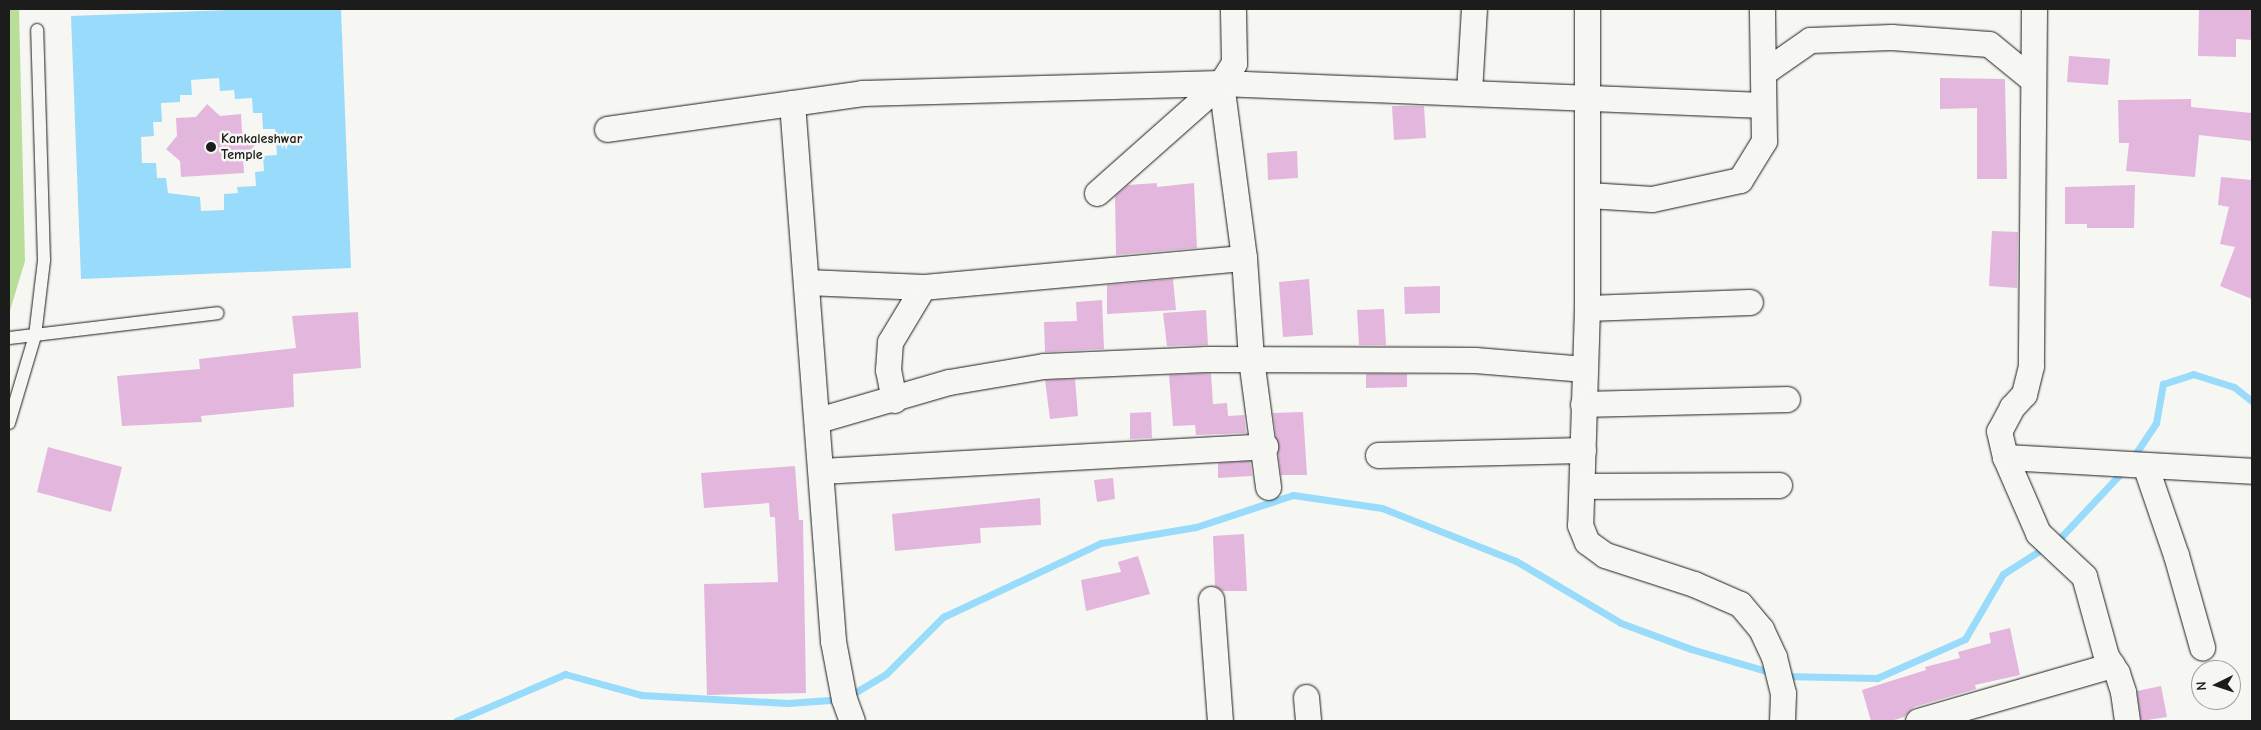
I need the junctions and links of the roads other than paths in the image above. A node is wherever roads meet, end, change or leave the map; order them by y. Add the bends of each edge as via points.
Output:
1 (1233, 9) edge
2 (1474, 9) edge
3 (1588, 9) edge
4 (1762, 9) edge
5 (2034, 9) edge
6 (37, 30) dead end
7 (1764, 72) junction
8 (2033, 80) junction
9 (1221, 83) junction
10 (1470, 92) junction
11 (1585, 95) junction
12 (792, 103) junction
13 (1763, 105) junction
14 (607, 129) dead end
15 (1097, 193) dead end
16 (1588, 195) junction
17 (1244, 258) junction
18 (807, 282) junction
19 (923, 287) junction
20 (1750, 302) dead end
21 (1587, 308) junction
22 (218, 313) dead end
23 (35, 336) junction
24 (9, 338) edge
25 (1252, 359) junction
26 (1585, 369) junction
27 (1787, 399) dead end
28 (894, 400) junction
29 (1583, 404) junction
30 (818, 420) junction
31 (9, 423) edge
32 (1265, 446) junction
33 (1583, 450) junction
34 (1378, 456) dead end
35 (2005, 457) junction
36 (2146, 465) junction
37 (821, 471) junction
38 (2252, 471) edge
39 (1779, 485) dead end
40 (1582, 486) junction
41 (1268, 487) dead end
42 (1211, 599) dead end
43 (2202, 647) dead end
44 (2112, 665) junction
45 (1306, 697) dead end
46 (852, 721) edge
47 (1220, 721) edge
48 (1308, 721) edge
49 (1782, 721) edge
50 (1918, 721) edge
51 (2127, 721) edge

1 - 9 street via 1234,63
2 - 10 street
3 - 11 street
4 - 7 street
5 - 8 street
6 - 23 lane via 44,260
7 - 8 street via 1810,40 1891,37 1989,44
7 - 13 street
8 - 35 street via 2031,366 2024,394 2012,407 2000,431
9 - 10 street
9 - 12 street via 862,93
9 - 15 street
9 - 17 street
10 - 11 street
11 - 13 street
11 - 16 street
12 - 14 street
12 - 18 street
13 - 16 street via 1764,141 1740,180 1652,200
16 - 21 street
17 - 19 street
17 - 25 street
18 - 19 street
18 - 30 street
19 - 28 street via 890,342 888,370
20 - 21 street
21 - 26 street
22 - 23 lane
23 - 24 lane
23 - 31 lane
25 - 26 street via 1476,360
25 - 28 street via 1044,366 949,382
25 - 32 street
26 - 29 street
27 - 29 street
28 - 30 street
29 - 33 street
30 - 37 street
32 - 37 street
32 - 41 street
33 - 34 street
33 - 40 street
35 - 36 street
35 - 44 street via 2038,533 2084,576 2106,656
36 - 38 street
36 - 43 street
37 - 46 street via 833,641 844,700
39 - 40 street
40 - 49 street via 1580,525 1587,542 1605,555 1694,584 1740,604 1761,628 1774,658 1783,693
42 - 47 street
44 - 50 street
44 - 51 street via 2123,692
45 - 48 street

